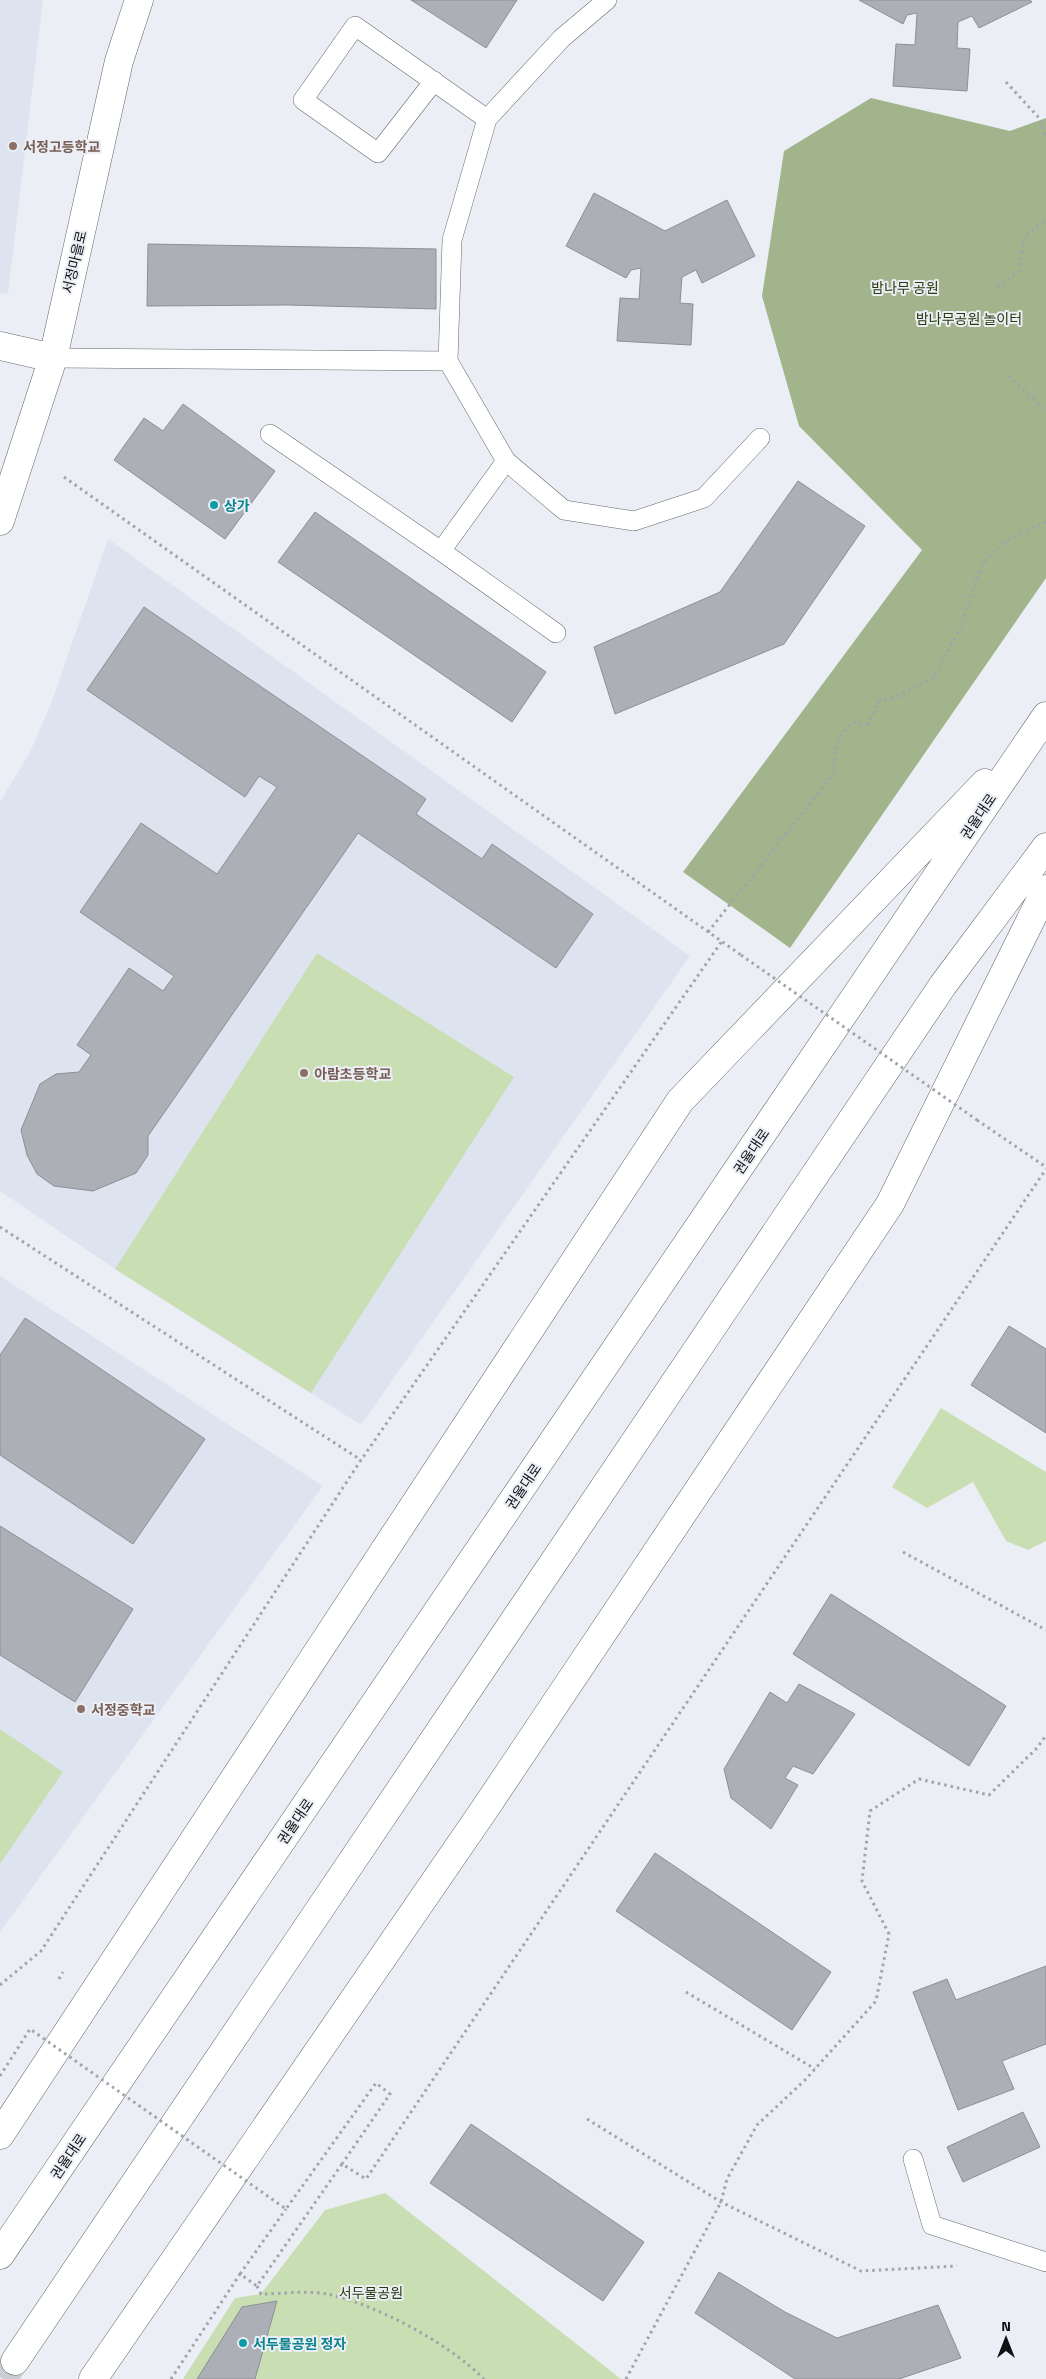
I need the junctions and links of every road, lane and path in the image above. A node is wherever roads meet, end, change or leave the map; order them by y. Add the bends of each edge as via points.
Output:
1 (139, 0) edge
2 (607, 0) edge
3 (434, 81) junction
4 (1006, 82) dead end
5 (487, 118) junction
6 (1041, 120) junction
7 (1046, 122) edge
8 (1046, 139) edge
9 (1046, 220) edge
10 (997, 288) dead end
11 (0, 346) edge
12 (53, 358) junction
13 (448, 361) junction
14 (1010, 376) dead end
15 (1046, 411) edge
16 (270, 434) dead end
17 (760, 438) dead end
18 (506, 461) junction
19 (64, 478) dead end
20 (0, 521) edge
21 (1046, 522) edge
22 (441, 551) junction
23 (556, 633) dead end
24 (1043, 721) edge
25 (1046, 847) edge
26 (1046, 889) edge
27 (708, 932) junction
28 (722, 941) junction
29 (1046, 1168) edge
30 (0, 1227) edge
31 (362, 1460) junction
32 (903, 1552) dead end
33 (1046, 1630) edge
34 (1046, 1735) edge
35 (0, 1985) edge
36 (686, 1992) dead end
37 (815, 2069) junction
38 (0, 2076) edge
39 (587, 2120) dead end
40 (0, 2135) edge
41 (914, 2159) dead end
42 (342, 2164) junction
43 (721, 2202) junction
44 (286, 2208) junction
45 (0, 2255) edge
46 (1046, 2262) edge
47 (965, 2265) dead end
48 (240, 2274) junction
49 (257, 2286) junction
50 (15, 2361) tunnel mouth
51 (93, 2379) edge
52 (171, 2379) edge
53 (484, 2379) edge
54 (626, 2379) edge

1 - 12 main road, 서정마을로 via 119,61
2 - 5 lane via 562,38
3 - 3 lane via 355,26 303,100 378,153
3 - 5 lane
4 - 6 path
5 - 13 lane via 452,240
6 - 7 path
6 - 8 path
9 - 10 path via 1025,236 1019,271
11 - 12 main road
12 - 13 lane
12 - 20 main road, 서정마을로
13 - 18 lane
14 - 15 path
16 - 22 lane
17 - 18 lane via 704,498 634,521 564,510
18 - 22 lane
19 - 27 path
21 - 27 path via 1012,538 982,564 959,631 933,678 899,696 878,702 868,724 852,722 840,735 833,754 834,773
22 - 23 lane
24 - 40 main road via 680,1101
24 - 45 main road, 권율대로
25 - 50 main road via 937,993
26 - 51 main road via 890,1204 489,1802
27 - 28 path
28 - 29 path, bridge
28 - 31 path
29 - 42 path via 366,2179
30 - 31 path
31 - 35 path via 41,1951
32 - 33 path
34 - 37 path via 989,1795 919,1779 870,1811 862,1880 889,1934 876,2001
36 - 37 path
37 - 43 path via 757,2125 728,2179
38 - 44 path, bridge via 30,2029
39 - 43 path
41 - 46 lane via 932,2225
42 - 44 path, bridge via 390,2094 376,2083
42 - 49 path
43 - 47 path via 861,2271
43 - 54 path
44 - 48 path
48 - 49 path
48 - 52 path
49 - 53 path via 262,2294 326,2294 374,2310 431,2339 474,2368

